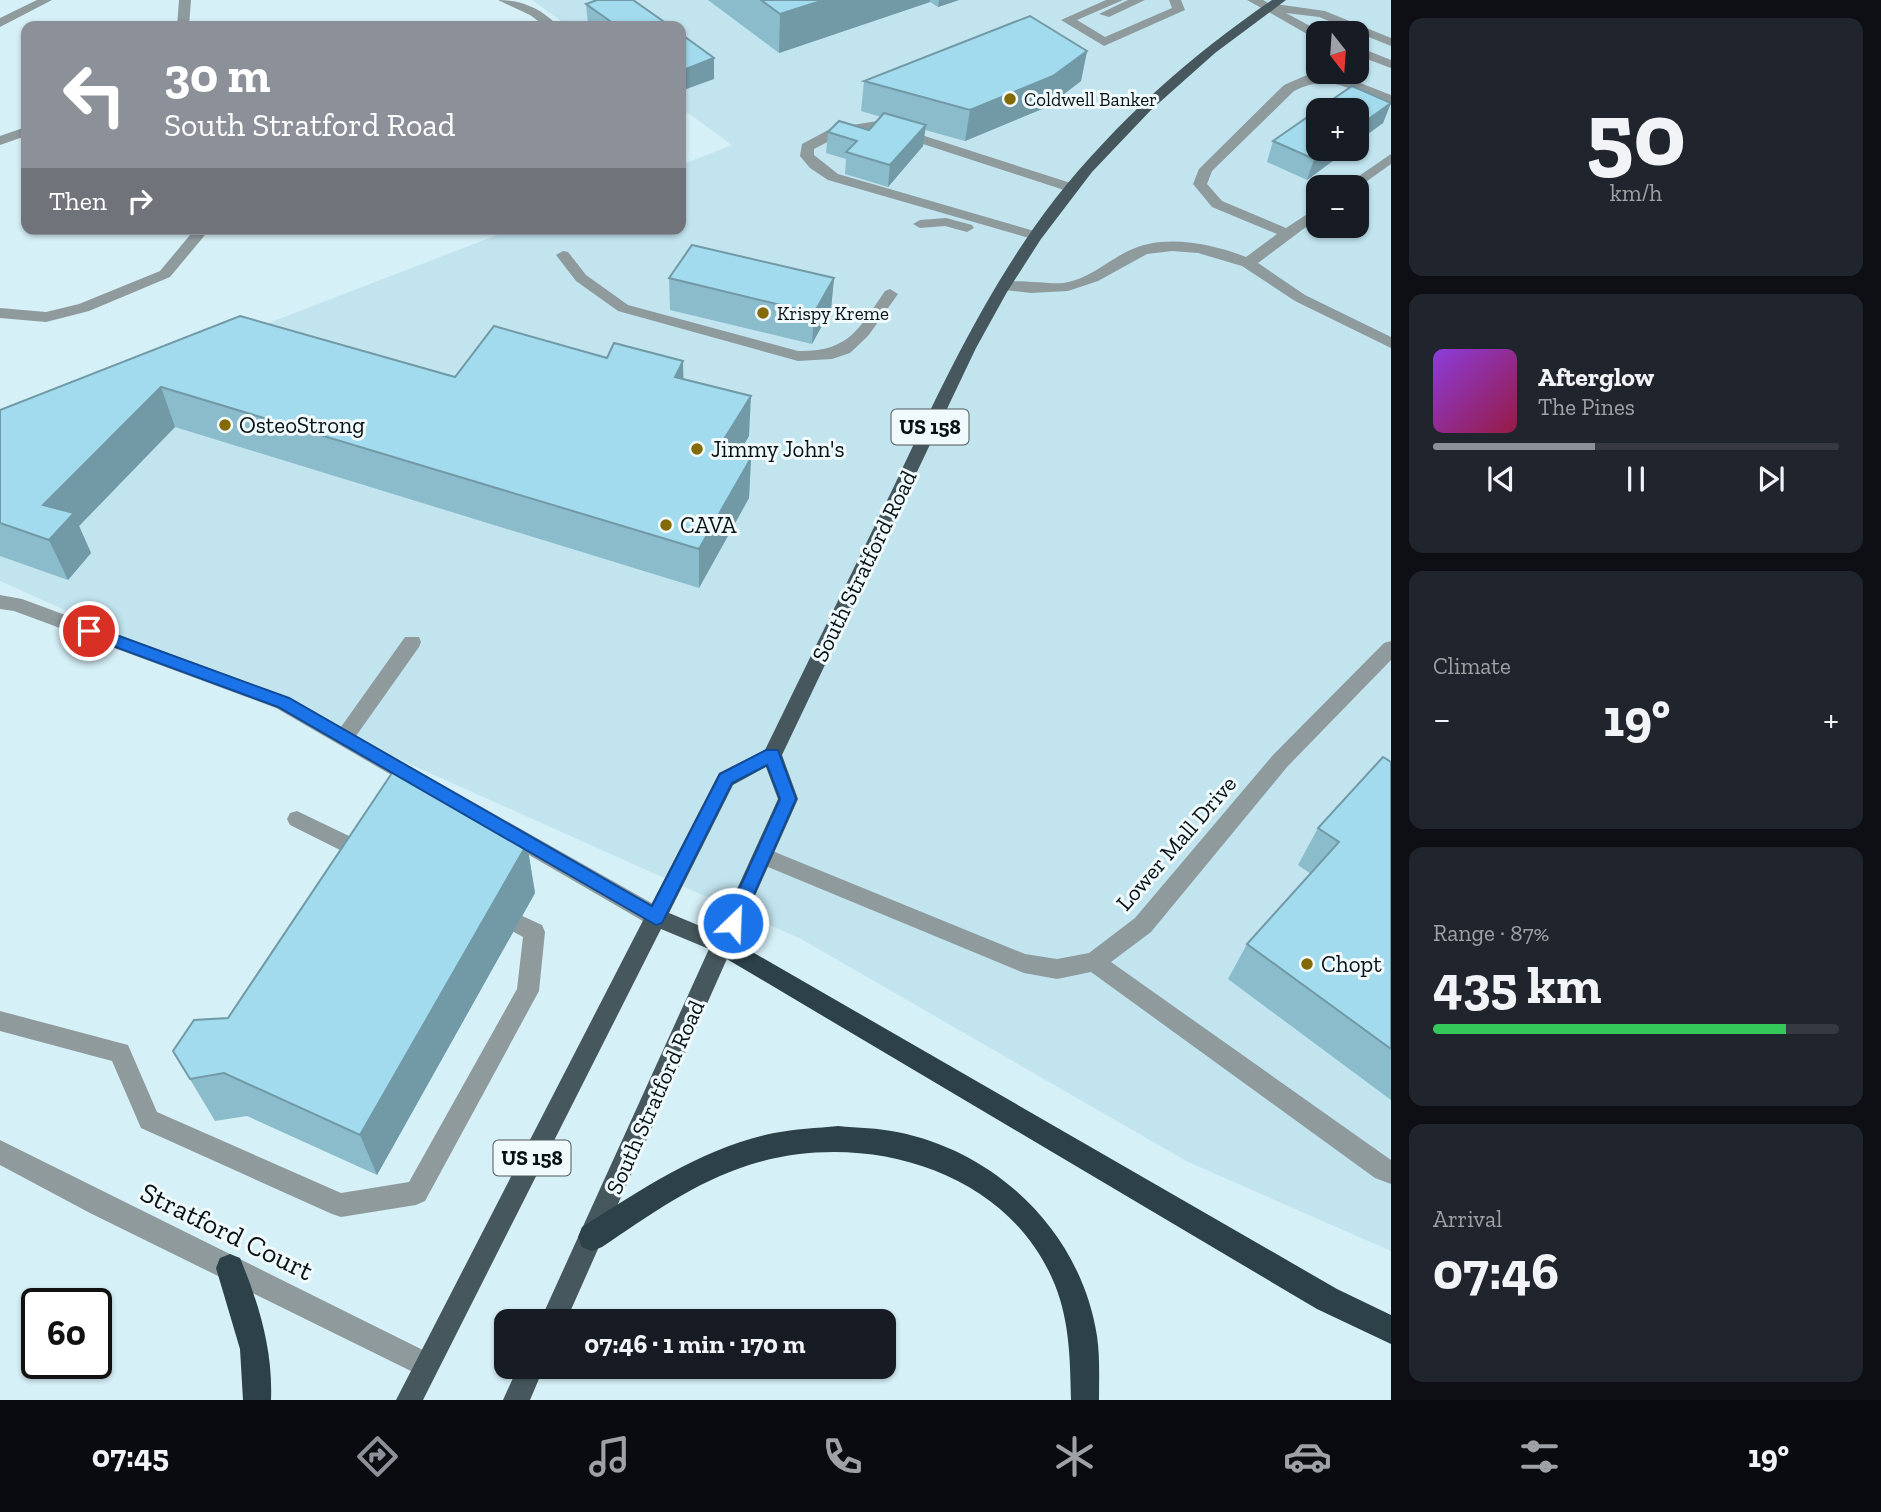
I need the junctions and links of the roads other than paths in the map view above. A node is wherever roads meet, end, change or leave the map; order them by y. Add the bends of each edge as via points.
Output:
1 (46, 0) edge
2 (185, 0) edge
3 (504, 0) edge
4 (1117, 0) edge
5 (1139, 0) edge
6 (1175, 0) edge
7 (1253, 0) edge
8 (1275, 4) edge
9 (1075, 17) junction
10 (183, 21) edge
11 (546, 21) edge
12 (0, 23) edge
13 (1306, 30) edge
14 (1391, 42) edge
15 (1369, 55) edge
16 (1391, 64) edge
17 (1391, 100) edge
18 (21, 133) edge
19 (0, 141) edge
20 (1391, 158) edge
21 (1367, 175) edge
22 (1072, 188) junction
23 (1306, 220) edge
24 (920, 224) dead end
25 (1287, 233) junction
26 (198, 235) edge
27 (1032, 241) junction
28 (563, 255) dead end
29 (1248, 264) junction
30 (1004, 285) junction
31 (890, 295) dead end
32 (0, 313) edge
33 (1391, 343) edge
34 (0, 602) edge
35 (412, 642) dead end
36 (1391, 648) edge
37 (344, 738) junction
38 (772, 755) junction
39 (297, 819) dead end
40 (763, 856) junction
41 (381, 861) edge
42 (656, 917) junction
43 (518, 923) dead end
44 (723, 945) junction
45 (1094, 962) junction
46 (0, 1021) edge
47 (0, 1152) edge
48 (1391, 1172) edge
49 (592, 1237) junction
50 (230, 1268) junction
51 (559, 1309) edge
52 (1391, 1330) edge
53 (426, 1365) junction
54 (526, 1379) edge
55 (257, 1400) edge
56 (409, 1400) edge
57 (516, 1400) edge
58 (1085, 1400) edge

1 - 12 street
2 - 10 street
3 - 11 street
4 - 9 street
5 - 9 street via 1092,19
6 - 9 street via 1179,10 1104,42 1066,20
7 - 8 street
8 - 13 street
8 - 14 street via 1321,14
8 - 22 main road, South Stratford Road / US 158 via 1168,86
15 - 16 street
17 - 25 street via 1337,78 1307,79 1289,88 1206,169 1200,184 1217,204
18 - 19 street
20 - 21 street
22 - 27 main road, South Stratford Road / US 158
22 - 27 street via 878,125 838,131 807,147 815,166 833,177
23 - 25 street
24 - 27 street via 946,222
25 - 29 street
26 - 32 street via 165,274 84,308 46,317
27 - 30 main road, South Stratford Road / US 158
28 - 31 street via 581,278 623,308 798,356 824,356 852,346
29 - 30 street via 1208,252 1160,247 1128,255 1097,276 1062,289
29 - 33 street via 1300,298
30 - 38 main road, South Stratford Road / US 158
34 - 37 street via 283,703
35 - 37 street
36 - 45 street, Lower Mall Drive via 1280,761 1143,925
37 - 42 street
38 - 40 main road, South Stratford Road via 788,799
38 - 42 main road, US 158 via 726,779
39 - 41 street
40 - 44 main road, South Stratford Road
40 - 45 street, Lower Mall Drive via 1024,962 1057,969
42 - 44 main road
42 - 53 main road, US 158
43 - 46 street via 534,932 528,991 416,1193 341,1205 149,1120 120,1052
44 - 49 main road, South Stratford Road
44 - 52 highway via 1327,1299
45 - 48 street
47 - 50 street, Stratford Court
49 - 51 main road, South Stratford Road
49 - 58 highway via 661,1191 733,1157 822,1139 868,1139 911,1146 952,1162 995,1187 1031,1221 1060,1263 1080,1312 1088,1364
50 - 53 street, Stratford Court
50 - 55 highway via 253,1334
53 - 56 main road, US 158
54 - 57 main road

